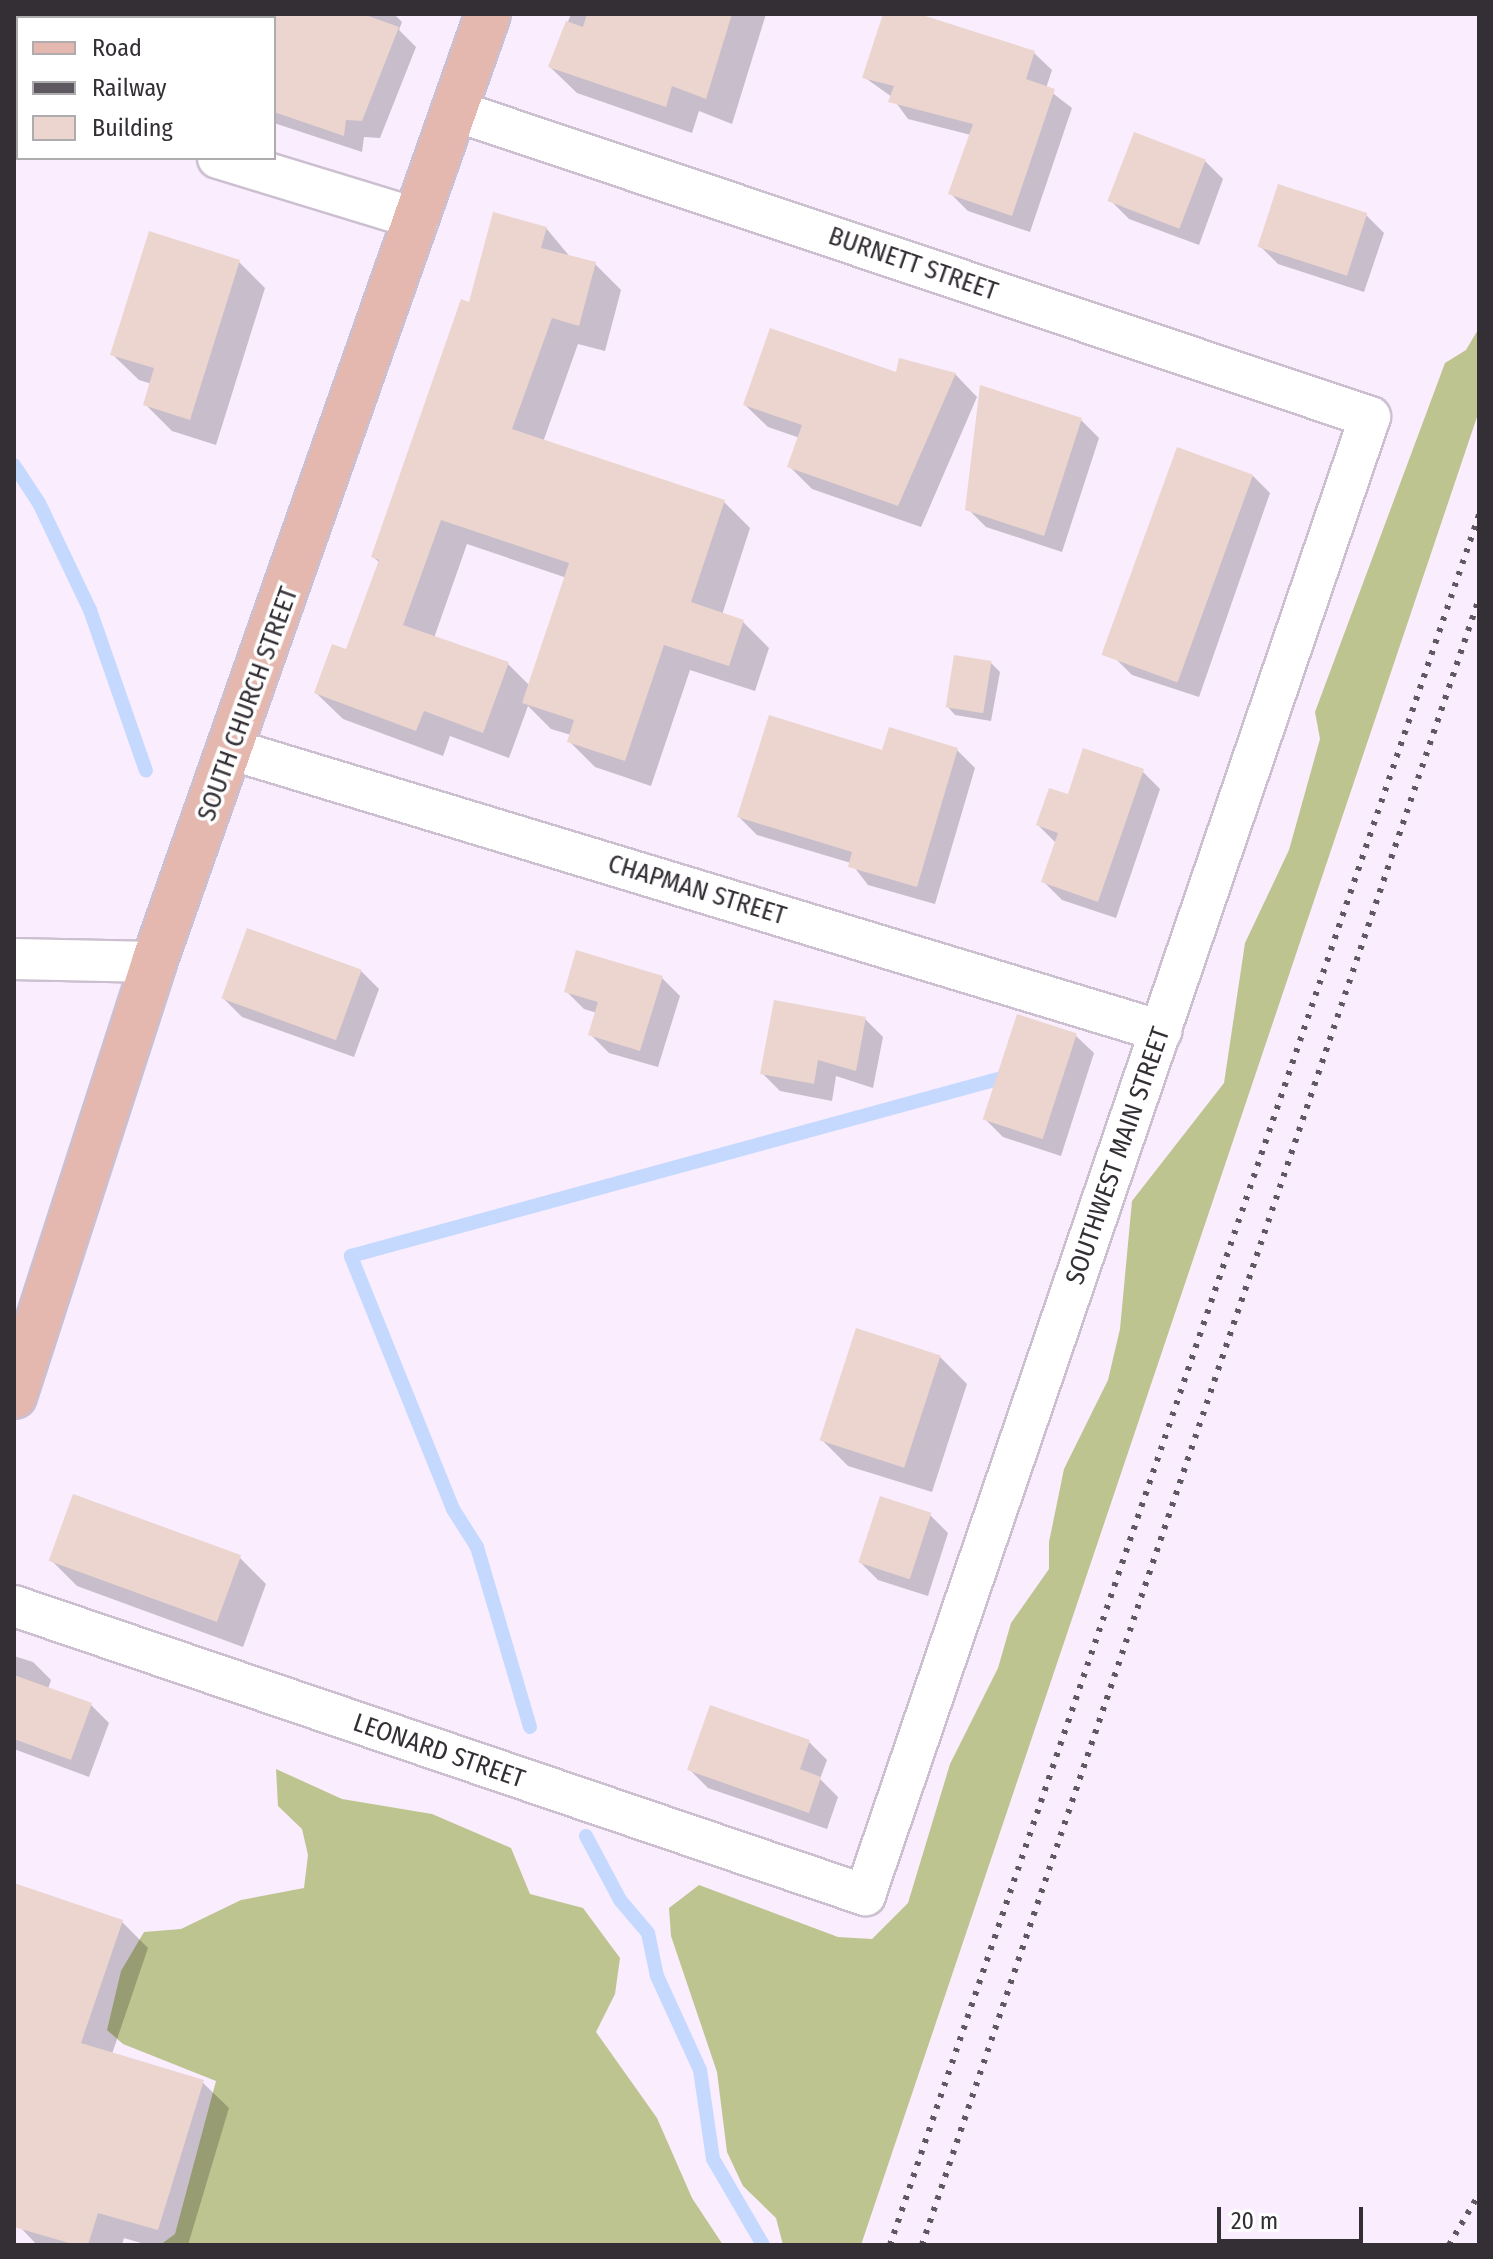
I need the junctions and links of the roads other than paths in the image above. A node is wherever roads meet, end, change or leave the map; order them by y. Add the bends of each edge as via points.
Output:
1 (488, 14) edge
2 (456, 111) junction
3 (225, 160) edge
4 (418, 219) junction
5 (1370, 417) joint
6 (233, 750) junction
7 (14, 959) edge
8 (154, 962) junction
9 (1161, 1031) junction
10 (21, 1352) edge
11 (14, 1396) edge
12 (14, 1606) edge
13 (865, 1895) joint

1 - 2 main road, SOUTH CHURCH STREET
2 - 4 main road, SOUTH CHURCH STREET
2 - 5 street, BURNETT STREET
3 - 4 street
4 - 6 main road, SOUTH CHURCH STREET
5 - 9 street, SOUTHWEST MAIN STREET
6 - 8 main road, SOUTH CHURCH STREET
6 - 9 street, CHAPMAN STREET
7 - 8 street
8 - 10 main road, SOUTH CHURCH STREET
9 - 13 street, SOUTHWEST MAIN STREET
10 - 11 main road, SOUTH CHURCH STREET
12 - 13 street, LEONARD STREET

